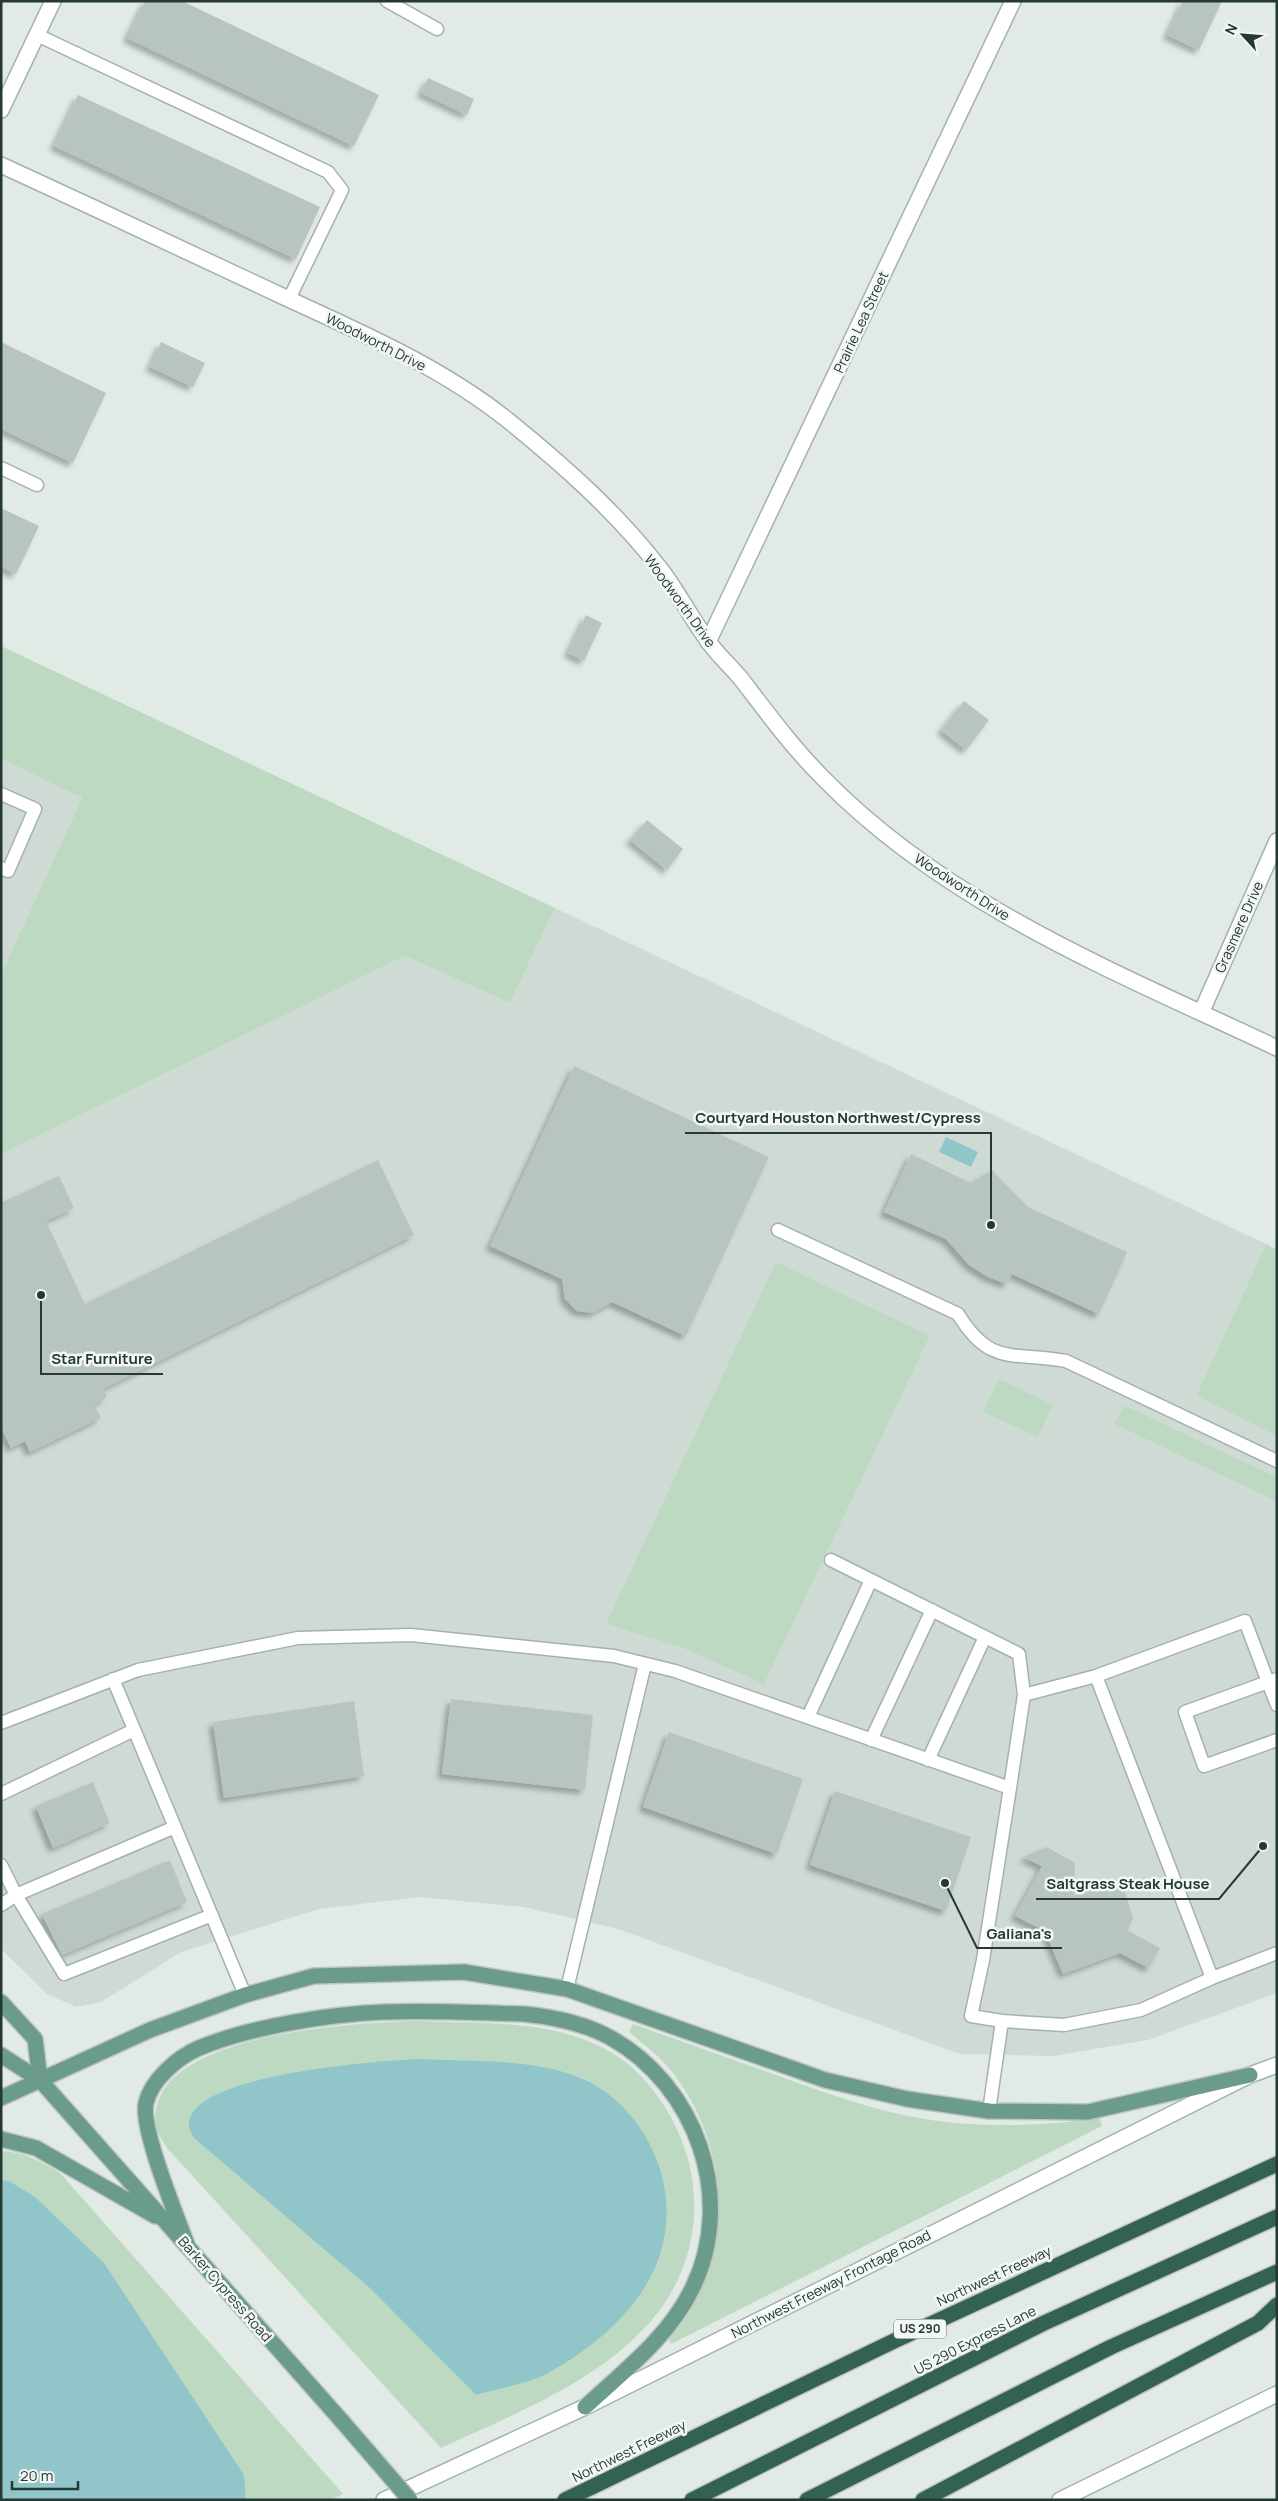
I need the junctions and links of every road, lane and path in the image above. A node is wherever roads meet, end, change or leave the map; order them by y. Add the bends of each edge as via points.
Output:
1 (53, 1) edge
2 (386, 1) edge
3 (1013, 1) edge
4 (437, 29) dead end
5 (38, 34) junction
6 (1, 110) edge
7 (1, 165) edge
8 (289, 299) junction
9 (1, 468) edge
10 (38, 485) dead end
11 (708, 642) junction
12 (1, 794) edge
13 (1277, 841) edge
14 (1, 868) edge
15 (1201, 1013) junction
16 (1277, 1048) edge
17 (778, 1230) dead end
18 (1277, 1461) edge
19 (831, 1560) dead end
20 (871, 1580) junction
21 (932, 1610) junction
22 (985, 1637) junction
23 (645, 1664) junction
24 (1096, 1676) junction
25 (114, 1678) junction
26 (1272, 1680) edge
27 (1024, 1695) junction
28 (1277, 1705) edge
29 (808, 1717) junction
30 (1, 1723) edge
31 (134, 1730) junction
32 (871, 1740) junction
33 (1277, 1740) edge
34 (928, 1760) junction
35 (1010, 1788) junction
36 (1, 1794) edge
37 (175, 1827) junction
38 (1, 1865) edge
39 (16, 1895) junction
40 (1, 1905) edge
41 (212, 1915) junction
42 (1277, 1953) edge
43 (1212, 1978) junction
44 (567, 1989) junction
45 (245, 1995) junction
46 (1, 2002) edge
47 (1002, 2021) junction
48 (1, 2055) edge
49 (1277, 2065) edge
50 (1250, 2075) junction
51 (40, 2080) junction
52 (1, 2098) edge
53 (988, 2111) junction
54 (1, 2139) edge
55 (1277, 2164) edge
56 (1277, 2217) edge
57 (166, 2222) junction
58 (188, 2247) junction
59 (1277, 2272) edge
60 (1277, 2305) edge
61 (1277, 2394) edge
62 (585, 2407) junction
63 (384, 2500) edge
64 (410, 2500) edge
65 (565, 2500) edge
66 (692, 2500) edge
67 (807, 2500) edge
68 (923, 2500) edge
69 (1060, 2500) edge

1 - 5 street
2 - 4 lane
3 - 11 street, Prairie Lea Street
5 - 6 street
5 - 8 lane via 328,172 342,190
7 - 8 street, Woodworth Drive
8 - 11 street, Woodworth Drive via 440,374 505,419 560,464 659,567
9 - 10 lane
11 - 15 street, Woodworth Drive via 822,778 871,823 929,868 1032,930
12 - 14 lane via 35,809 8,871
13 - 15 street, Grasmere Drive
15 - 16 street, Woodworth Drive
17 - 18 lane via 958,1314 981,1344 1000,1354 1020,1358 1044,1356 1066,1361
19 - 20 lane
20 - 21 lane
20 - 29 lane
21 - 22 lane
21 - 32 lane
22 - 27 lane via 1019,1654
22 - 34 lane
23 - 25 lane via 576,1651 412,1636 298,1638 138,1670
23 - 29 lane via 675,1671
23 - 44 lane
24 - 26 lane via 1245,1621
24 - 27 lane
24 - 43 lane
25 - 30 lane
25 - 31 lane
26 - 28 lane
26 - 33 lane via 1185,1712 1204,1766
27 - 35 lane
29 - 32 lane
31 - 36 lane
31 - 37 lane
32 - 34 lane
34 - 35 lane
35 - 47 lane via 971,2016
37 - 39 lane
37 - 41 lane
38 - 39 lane
39 - 40 lane
39 - 41 lane via 64,1974
41 - 45 lane
42 - 43 lane
43 - 47 lane via 1141,2010 1064,2025
44 - 45 main road via 464,1972 314,1976
44 - 53 main road via 825,2080 906,2099
45 - 51 main road via 150,2030
46 - 51 main road via 35,2039
47 - 53 lane
48 - 51 main road, Barker Cypress Road
49 - 50 street, Northwest Freeway Frontage Road
50 - 53 main road via 1088,2112
50 - 62 street, Northwest Freeway Frontage Road
51 - 52 main road
51 - 57 main road, Barker Cypress Road
54 - 57 main road via 36,2148
55 - 65 highway, Northwest Freeway / US 290 via 894,2341
56 - 66 highway, US 290 Express Lane via 1042,2324
57 - 58 main road, Barker Cypress Road
58 - 62 main road via 146,2128 145,2104 162,2075 198,2048 276,2027 384,2012 524,2014 590,2028 629,2050 663,2080 677,2098 698,2137 705,2159 711,2203 702,2266 682,2307 654,2342
58 - 64 main road, Barker Cypress Road, bridge
59 - 67 highway via 1111,2347
60 - 68 highway via 1258,2323
61 - 69 street
62 - 63 street, Northwest Freeway Frontage Road

